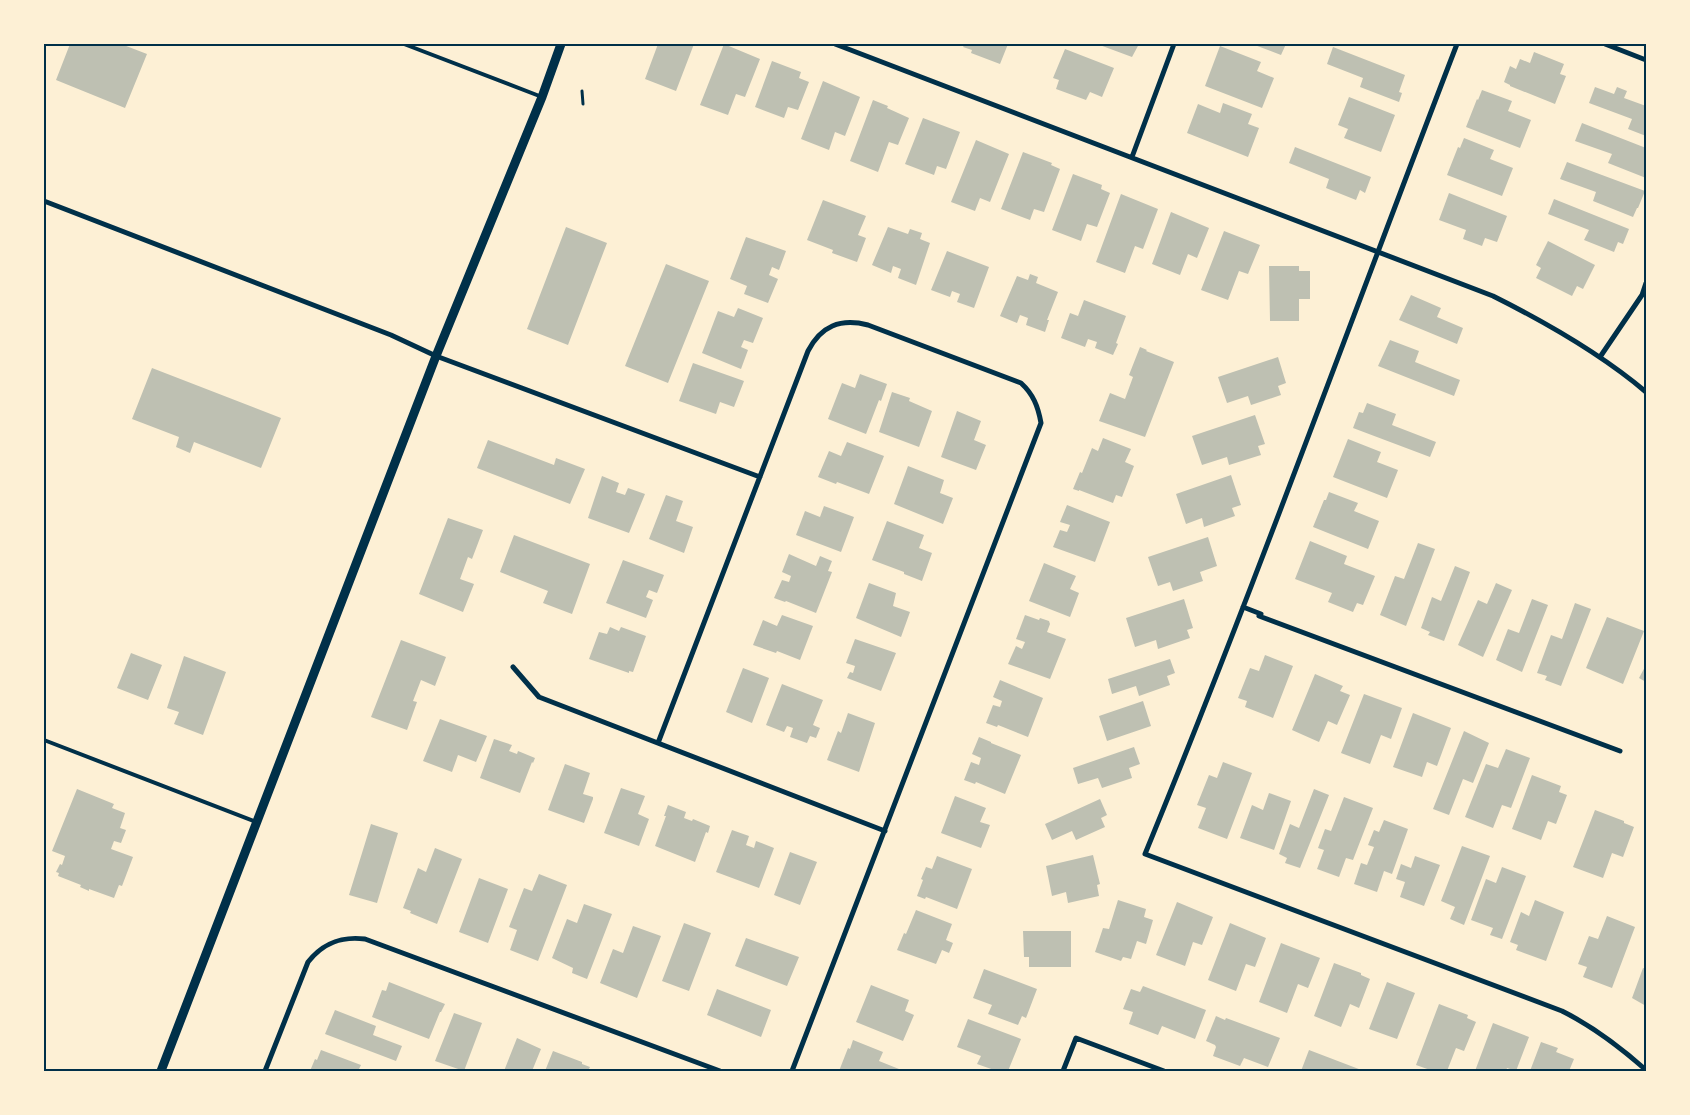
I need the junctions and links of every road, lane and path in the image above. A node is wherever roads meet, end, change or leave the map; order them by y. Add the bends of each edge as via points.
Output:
1 (404, 44) edge
2 (561, 44) edge
3 (835, 44) edge
4 (1174, 44) edge
5 (1457, 44) edge
6 (1605, 44) edge
7 (1646, 60) edge
8 (582, 91) dead end
9 (542, 96) junction
10 (583, 104) dead end
11 (1132, 157) junction
12 (44, 201) edge
13 (1377, 251) junction
14 (1646, 283) edge
15 (436, 356) junction
16 (1600, 357) junction
17 (1646, 392) edge
18 (760, 477) junction
19 (1243, 607) junction
20 (513, 667) dead end
21 (44, 740) edge
22 (658, 743) junction
23 (1620, 751) dead end
24 (256, 822) junction
25 (885, 830) junction
26 (1646, 1070) edge
27 (161, 1071) edge
28 (265, 1071) edge
29 (720, 1071) edge
30 (792, 1071) edge
31 (1063, 1071) edge
32 (1164, 1071) edge

1 - 9 lane
2 - 9 street
3 - 11 street
4 - 11 street
5 - 13 street
6 - 7 street
8 - 10 path
9 - 15 street
11 - 13 street
12 - 15 street via 391,335
13 - 16 street via 1493,296
13 - 19 street
14 - 16 street via 1642,295
15 - 18 street
15 - 24 street
16 - 17 street
18 - 22 street
18 - 25 street via 808,351 813,341 831,326 849,322 868,325 1021,382 1035,401 1041,422
19 - 23 street via 1261,614 1259,616
19 - 26 street via 1145,854 1562,1011 1602,1033
20 - 22 street via 540,697
21 - 24 lane
22 - 25 street
24 - 27 street
25 - 30 street
28 - 29 street via 308,962 327,944 352,938 365,939
31 - 32 street via 1076,1038

